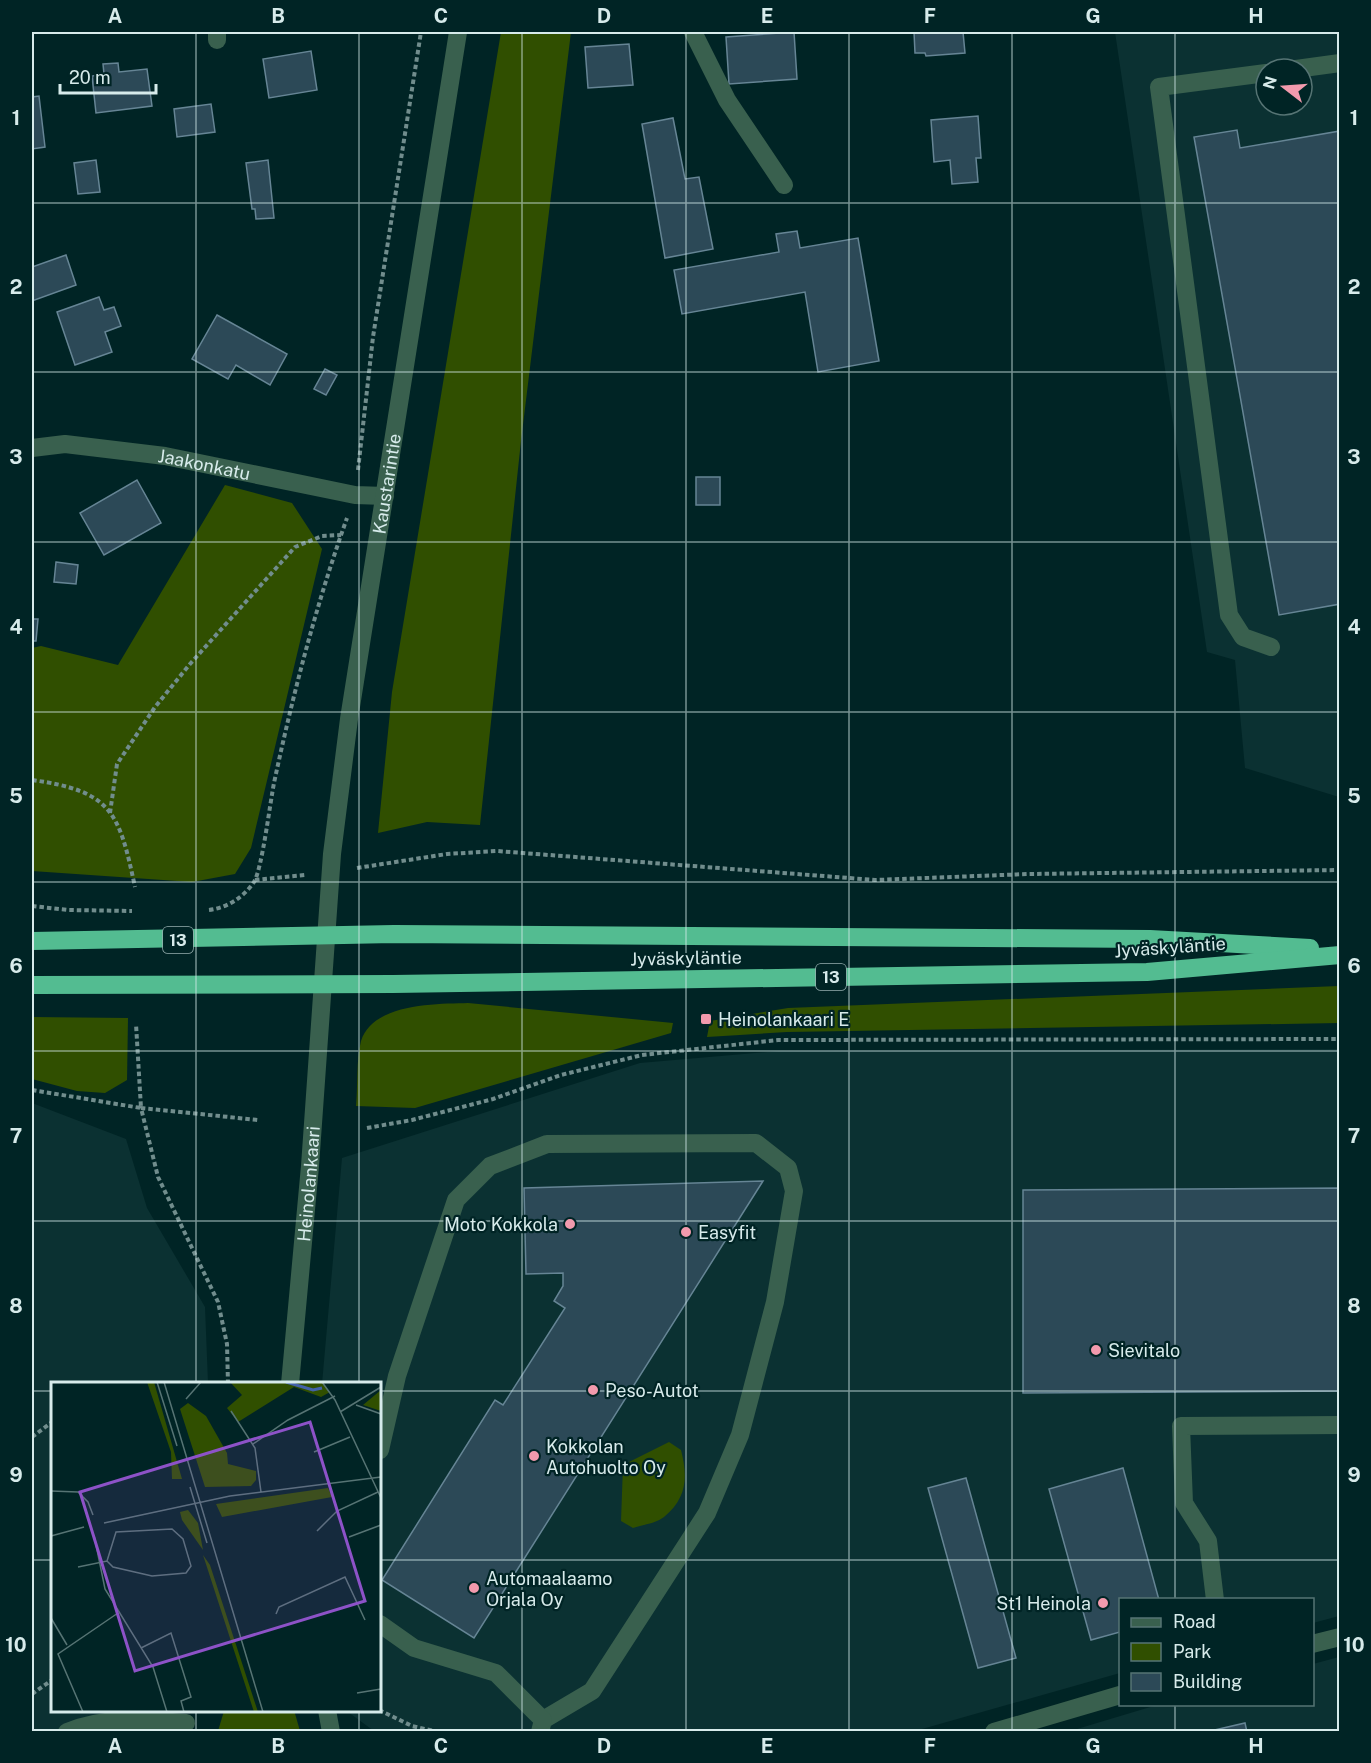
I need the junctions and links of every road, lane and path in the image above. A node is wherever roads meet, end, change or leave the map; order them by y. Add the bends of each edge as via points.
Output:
1 (421, 32) edge
2 (458, 32) edge
3 (693, 32) edge
4 (1340, 63) edge
5 (1314, 67) edge
6 (1254, 75) edge
7 (783, 185) dead end
8 (33, 444) edge
9 (355, 495) junction
10 (385, 496) junction
11 (341, 536) junction
12 (1271, 647) dead end
13 (32, 780) edge
14 (110, 813) junction
15 (1340, 870) edge
16 (330, 873) junction
17 (255, 880) junction
18 (135, 887) dead end
19 (32, 906) edge
20 (203, 910) dead end
21 (136, 911) dead end
22 (325, 936) junction
23 (32, 941) edge
24 (1340, 950) edge
25 (1340, 955) edge
26 (321, 984) junction
27 (32, 985) edge
28 (136, 1024) dead end
29 (1340, 1039) edge
30 (32, 1090) edge
31 (141, 1108) junction
32 (258, 1120) dead end
33 (367, 1128) dead end
34 (228, 1382) edge
35 (290, 1382) edge
36 (51, 1423) edge
37 (1340, 1425) edge
38 (32, 1437) edge
39 (381, 1446) edge
40 (1215, 1598) edge
41 (381, 1625) edge
42 (1340, 1637) edge
43 (1314, 1644) edge
44 (51, 1681) edge
45 (32, 1694) edge
46 (1119, 1695) edge
47 (381, 1711) edge
48 (327, 1712) edge
49 (187, 1722) edge
50 (542, 1726) edge
51 (67, 1731) edge
52 (331, 1731) edge
53 (438, 1731) edge
54 (994, 1731) edge

1 - 9 path via 373,336
2 - 10 street, Kaustarintie
3 - 7 street via 726,100
4 - 5 street
6 - 12 street via 1159,87 1229,615 1243,637
8 - 9 street, Jaakonkatu via 165,456
9 - 10 street, Jaakonkatu
9 - 11 path
10 - 16 street, Kaustarintie via 349,719
11 - 14 path via 322,536 296,547 190,664 117,764
11 - 17 path via 324,583 299,680
13 - 14 path via 81,789 98,798
14 - 18 path via 124,839
15 - 16 path via 875,880 497,851 436,855
16 - 17 path
16 - 22 street, Kaustarintie
17 - 20 path via 237,901
19 - 21 path
22 - 23 highway, Jyväskyläntie / 13
22 - 24 highway, Jyväskyläntie / 13 via 1150,939
22 - 26 street, Heinolankaari
25 - 26 highway, Jyväskyläntie / 13 via 1147,972
26 - 27 highway, Jyväskyläntie / 13
26 - 35 street, Heinolankaari via 310,1166
28 - 31 path
29 - 33 path via 778,1040 642,1055 561,1075 493,1099
30 - 31 path
31 - 32 path
31 - 34 path via 158,1177 218,1302 228,1344
36 - 38 path
37 - 40 street via 1181,1426 1184,1503 1208,1541
39 - 50 street via 397,1376 456,1200 490,1166 547,1144 756,1143 788,1168 794,1191 775,1302 740,1435 707,1513 592,1691
41 - 50 street via 414,1648 496,1673
42 - 43 street
44 - 45 path
46 - 54 street
47 - 53 path via 412,1726
48 - 52 street
49 - 51 street via 130,1719 85,1724

